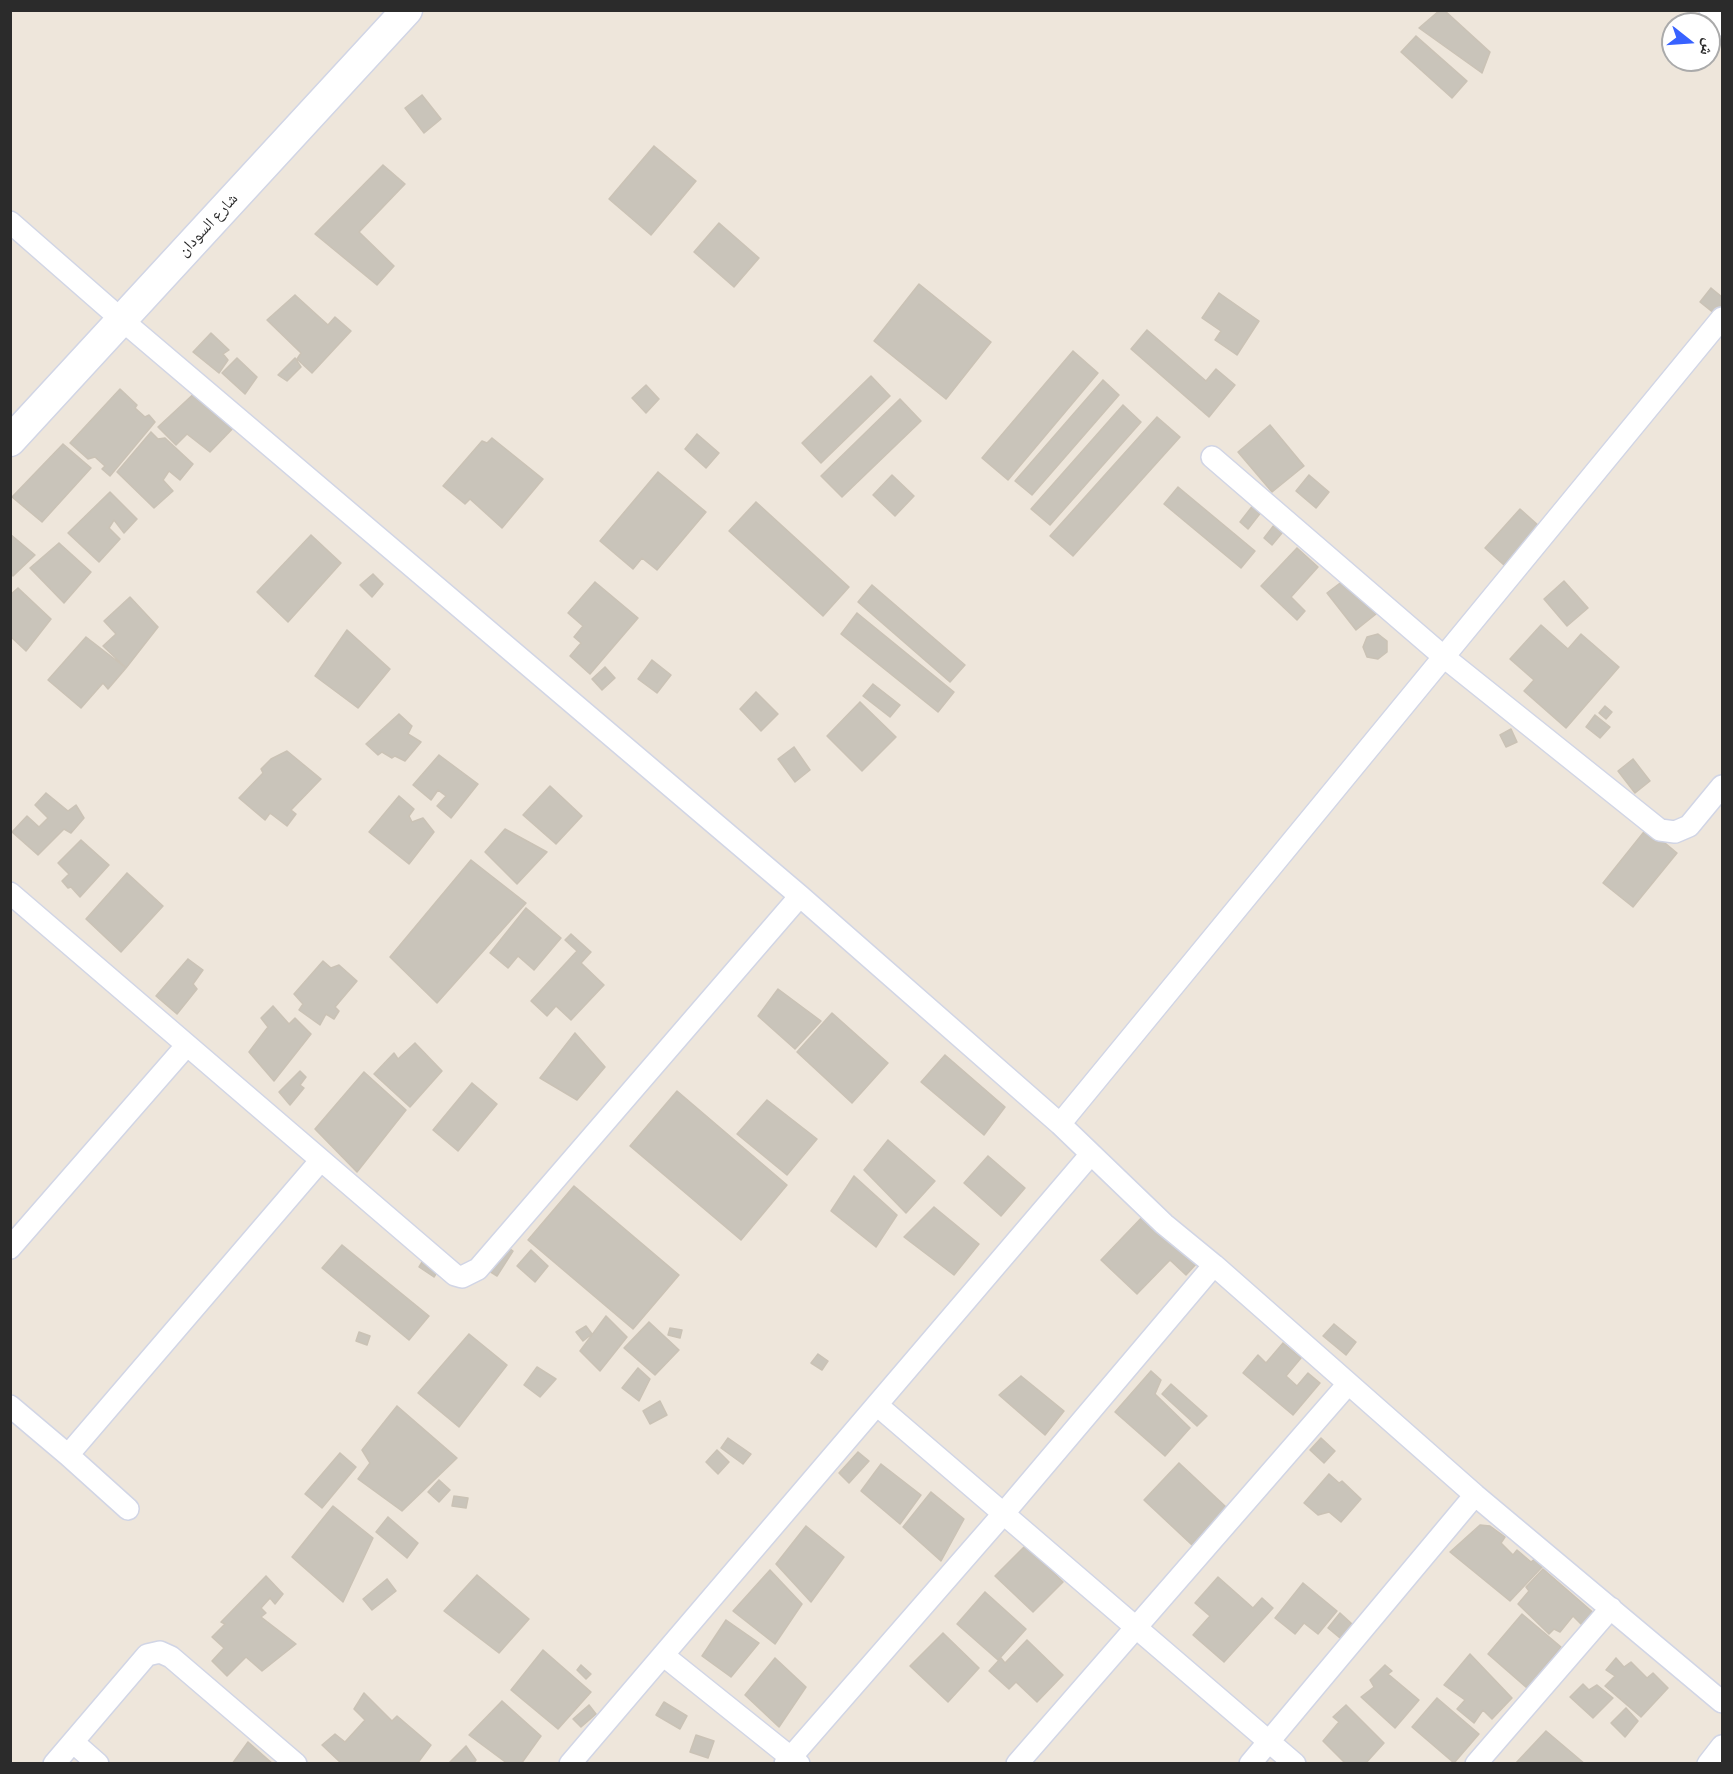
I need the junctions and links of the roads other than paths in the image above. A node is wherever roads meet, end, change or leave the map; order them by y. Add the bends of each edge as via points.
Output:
1 (407, 10) edge
2 (1710, 10) edge
3 (1722, 25) edge
4 (10, 222) edge
5 (1722, 318) edge
6 (122, 320) junction
7 (10, 441) edge
8 (1212, 457) dead end
9 (1444, 657) junction
10 (1722, 786) edge
11 (10, 892) edge
12 (800, 896) junction
13 (187, 1045) junction
14 (1060, 1124) junction
15 (1091, 1154) junction
16 (321, 1160) junction
17 (10, 1248) edge
18 (1214, 1265) junction
19 (1348, 1384) junction
20 (877, 1405) junction
21 (10, 1406) edge
22 (68, 1455) junction
23 (1475, 1496) junction
24 (128, 1509) dead end
25 (1004, 1513) junction
26 (1611, 1608) junction
27 (1136, 1627) junction
28 (663, 1655) junction
29 (1722, 1702) edge
30 (1269, 1741) junction
31 (73, 1742) junction
32 (1722, 1746) edge
33 (792, 1761) edge
34 (54, 1764) edge
35 (98, 1764) edge
36 (296, 1764) edge
37 (570, 1764) edge
38 (1017, 1764) edge
39 (1250, 1764) edge
40 (1295, 1764) edge
41 (1476, 1764) edge
42 (1708, 1764) edge

1 - 6 main road, شارع السودان
2 - 3 street
4 - 6 street
5 - 9 street
6 - 7 main road, شارع السودان
6 - 12 street
8 - 9 street
9 - 10 street via 1660,830 1675,832 1689,826
9 - 14 street
11 - 13 street
12 - 14 street
12 - 16 street via 478,1269 467,1276 455,1275
13 - 16 street
13 - 17 street
14 - 15 street
15 - 18 street via 1164,1224
15 - 20 street
16 - 22 street
18 - 19 street
18 - 25 street
19 - 23 street
19 - 27 street
20 - 25 street
20 - 28 street
21 - 22 street
22 - 24 street
23 - 26 street
23 - 30 street
25 - 27 street
25 - 33 street
26 - 29 street
26 - 41 street
27 - 30 street
27 - 38 street
28 - 33 street
28 - 37 street
30 - 39 street
30 - 40 street
31 - 34 street
31 - 35 street
31 - 36 street via 147,1655 160,1652 171,1657
32 - 42 street

